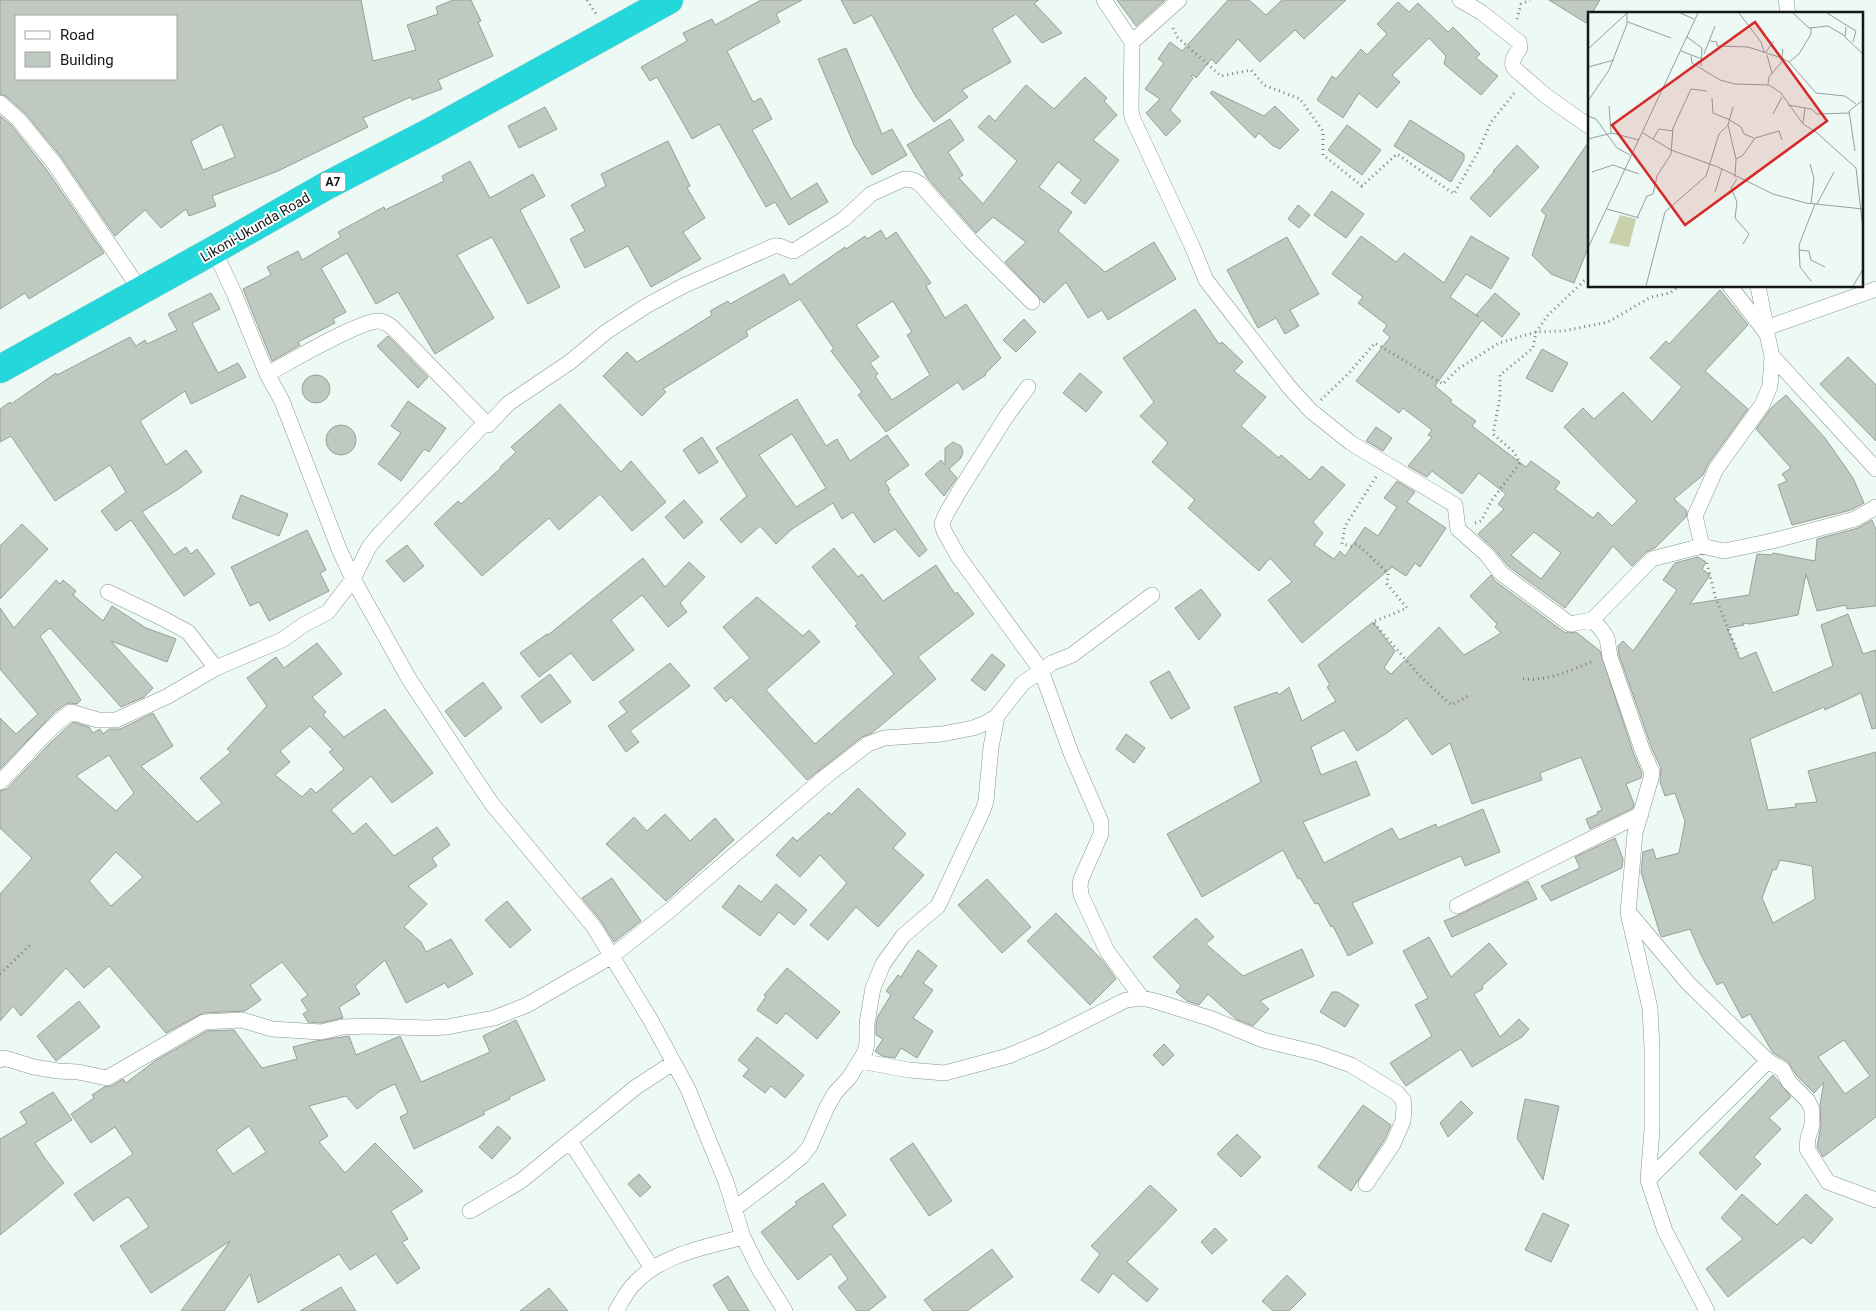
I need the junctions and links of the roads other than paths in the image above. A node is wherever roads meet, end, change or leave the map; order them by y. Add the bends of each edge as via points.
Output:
1 (669, 0) edge
2 (1104, 0) edge
3 (1179, 0) edge
4 (1460, 0) edge
5 (1132, 42) junction
6 (0, 104) edge
7 (1588, 126) edge
8 (214, 250) junction
9 (1732, 288) edge
10 (1758, 288) edge
11 (1876, 289) edge
12 (141, 291) junction
13 (1032, 302) dead end
14 (1766, 331) junction
15 (1772, 356) junction
16 (0, 369) edge
17 (267, 374) junction
18 (1028, 387) dead end
19 (488, 425) junction
20 (1876, 469) edge
21 (1876, 507) edge
22 (1702, 546) junction
23 (353, 579) junction
24 (108, 592) dead end
25 (1152, 595) dead end
26 (1592, 620) junction
27 (216, 668) junction
28 (1041, 670) junction
29 (996, 716) junction
30 (0, 782) edge
31 (1641, 814) junction
32 (1457, 906) dead end
33 (1628, 913) junction
34 (612, 956) junction
35 (1142, 998) junction
36 (0, 1060) edge
37 (860, 1061) junction
38 (1768, 1061) junction
39 (674, 1063) junction
40 (570, 1141) junction
41 (1648, 1180) junction
42 (1366, 1184) dead end
43 (1876, 1200) edge
44 (734, 1209) junction
45 (470, 1212) dead end
46 (743, 1236) junction
47 (652, 1268) junction
48 (616, 1311) edge
49 (785, 1311) edge
50 (1707, 1311) edge

1 - 8 highway, Likoni-Ukunda Road / A7
2 - 5 street
3 - 5 street
4 - 7 street via 1520,43 1513,66 1546,96
5 - 26 street via 1132,117 1206,280 1288,387 1311,411 1351,443 1455,505 1458,529 1486,554 1501,573 1570,624
6 - 12 street via 54,163
8 - 12 highway, Likoni-Ukunda Road / A7
8 - 17 street
9 - 14 street
10 - 14 street
11 - 14 street
12 - 16 highway, Likoni-Ukunda Road / A7
13 - 19 street via 920,184 904,179 871,194 844,219 794,251 774,246 646,306 509,403
14 - 15 street
15 - 20 street
15 - 22 street via 1770,386 1762,405 1716,469 1695,516
17 - 19 street via 358,327 377,321 386,322
17 - 23 street via 282,401
18 - 28 street via 960,490 942,524 958,556
19 - 23 street via 483,425 369,547
21 - 22 street via 1855,519 1772,541 1724,551
22 - 26 street via 1652,559
23 - 27 street via 328,612 282,640
23 - 34 street via 409,679 470,773 594,927
24 - 27 street via 188,632
25 - 28 street via 1072,654
26 - 31 street via 1607,638 1610,657 1652,772
27 - 30 street via 168,696 116,720 98,720 71,712 56,722
28 - 29 street via 1023,682
28 - 35 street via 1071,753 1101,822 1101,834 1081,879 1081,895 1107,950
29 - 34 street via 973,728 942,734 884,738 868,744
29 - 37 street via 990,778 983,810 938,906 904,936 884,964 873,988 867,1043
31 - 32 street
31 - 33 street via 1635,833
33 - 38 street via 1688,983
33 - 41 street via 1650,1008 1652,1130
34 - 36 street via 526,1005 494,1018 447,1027 342,1027 321,1032 272,1029 242,1020 204,1022 107,1078 34,1067 4,1058
34 - 39 street
35 - 37 street via 1126,1000 1008,1056 945,1074
35 - 42 street via 1212,1019 1263,1040 1343,1062 1400,1095 1404,1107 1403,1121 1393,1144
37 - 44 street via 835,1092 810,1146 801,1157
38 - 41 street
38 - 43 street via 1783,1070 1788,1082 1808,1101 1813,1118 1807,1149 1828,1182
39 - 40 street via 636,1087
39 - 44 street via 706,1131
40 - 45 street via 521,1180
40 - 47 street
41 - 50 street via 1665,1230
44 - 46 street
46 - 47 street via 675,1257
46 - 49 street via 759,1270
47 - 48 street via 635,1282

